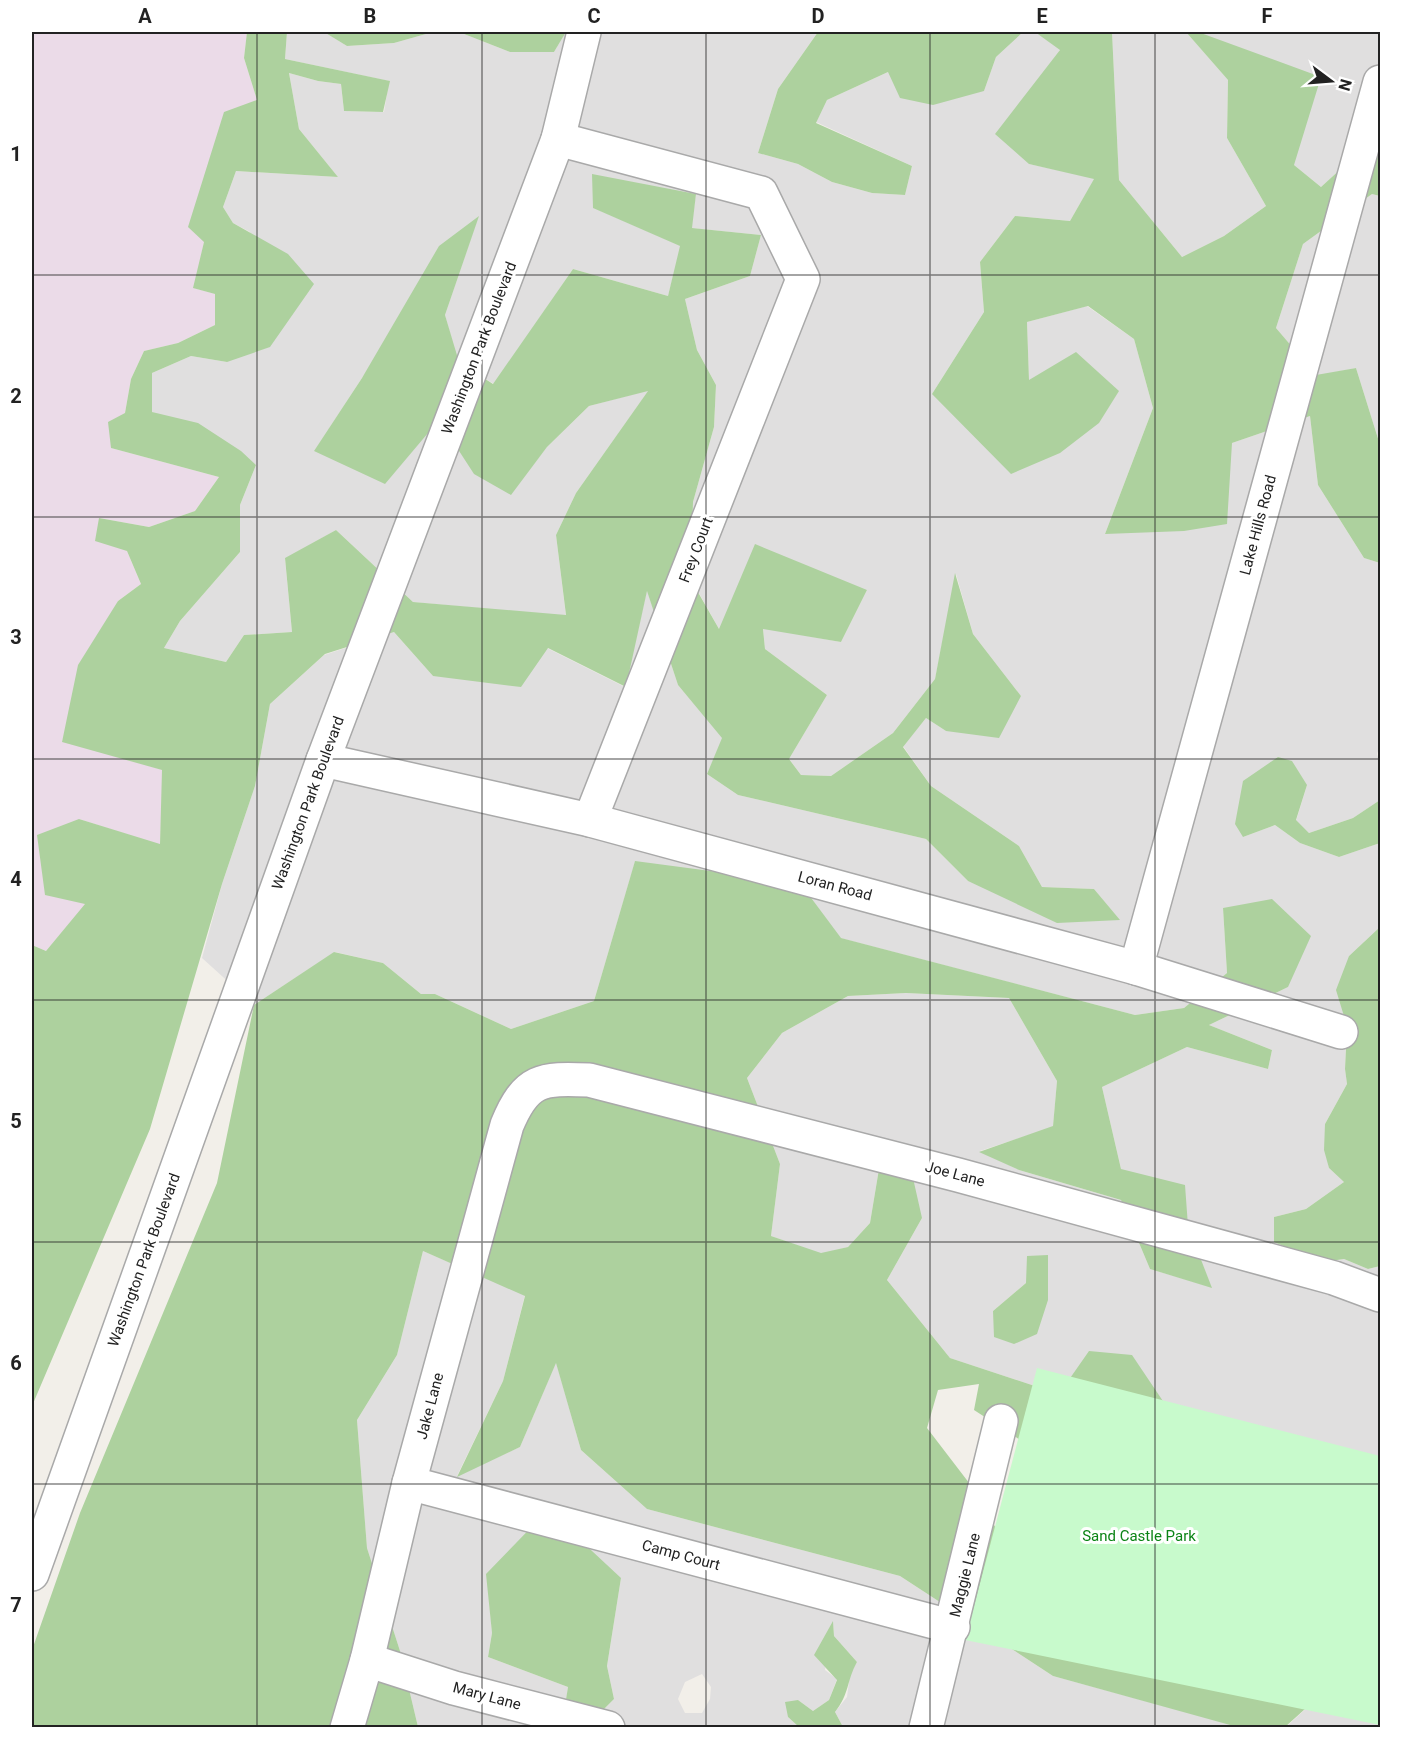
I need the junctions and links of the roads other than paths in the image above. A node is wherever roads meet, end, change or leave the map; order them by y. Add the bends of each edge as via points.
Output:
1 (584, 32) edge
2 (1380, 82) edge
3 (558, 139) junction
4 (323, 760) junction
5 (590, 820) junction
6 (1136, 968) junction
7 (1341, 1032) dead end
8 (527, 1089) joint
9 (1380, 1295) edge
10 (1002, 1421) dead end
11 (409, 1483) junction
12 (32, 1574) edge
13 (952, 1627) junction
14 (368, 1660) junction
15 (347, 1728) edge
16 (609, 1728) edge
17 (926, 1728) edge

1 - 3 street, Washington Park Boulevard
2 - 6 street, Lake Hills Road
3 - 4 street, Washington Park Boulevard
3 - 5 street, Frey Court via 761,193 803,279
4 - 5 street, Loran Road
4 - 12 street, Washington Park Boulevard
5 - 6 street, Loran Road
6 - 7 street, Loran Road
8 - 9 street, Joe Lane via 562,1079 589,1080 981,1181 1334,1278
8 - 11 street, Jake Lane via 517,1100 507,1125
10 - 13 street, Maggie Lane
11 - 13 street, Camp Court
11 - 14 street, Jake Lane
13 - 17 street, Maggie Lane
14 - 15 street, Jake Lane
14 - 16 street, Mary Lane via 454,1688

